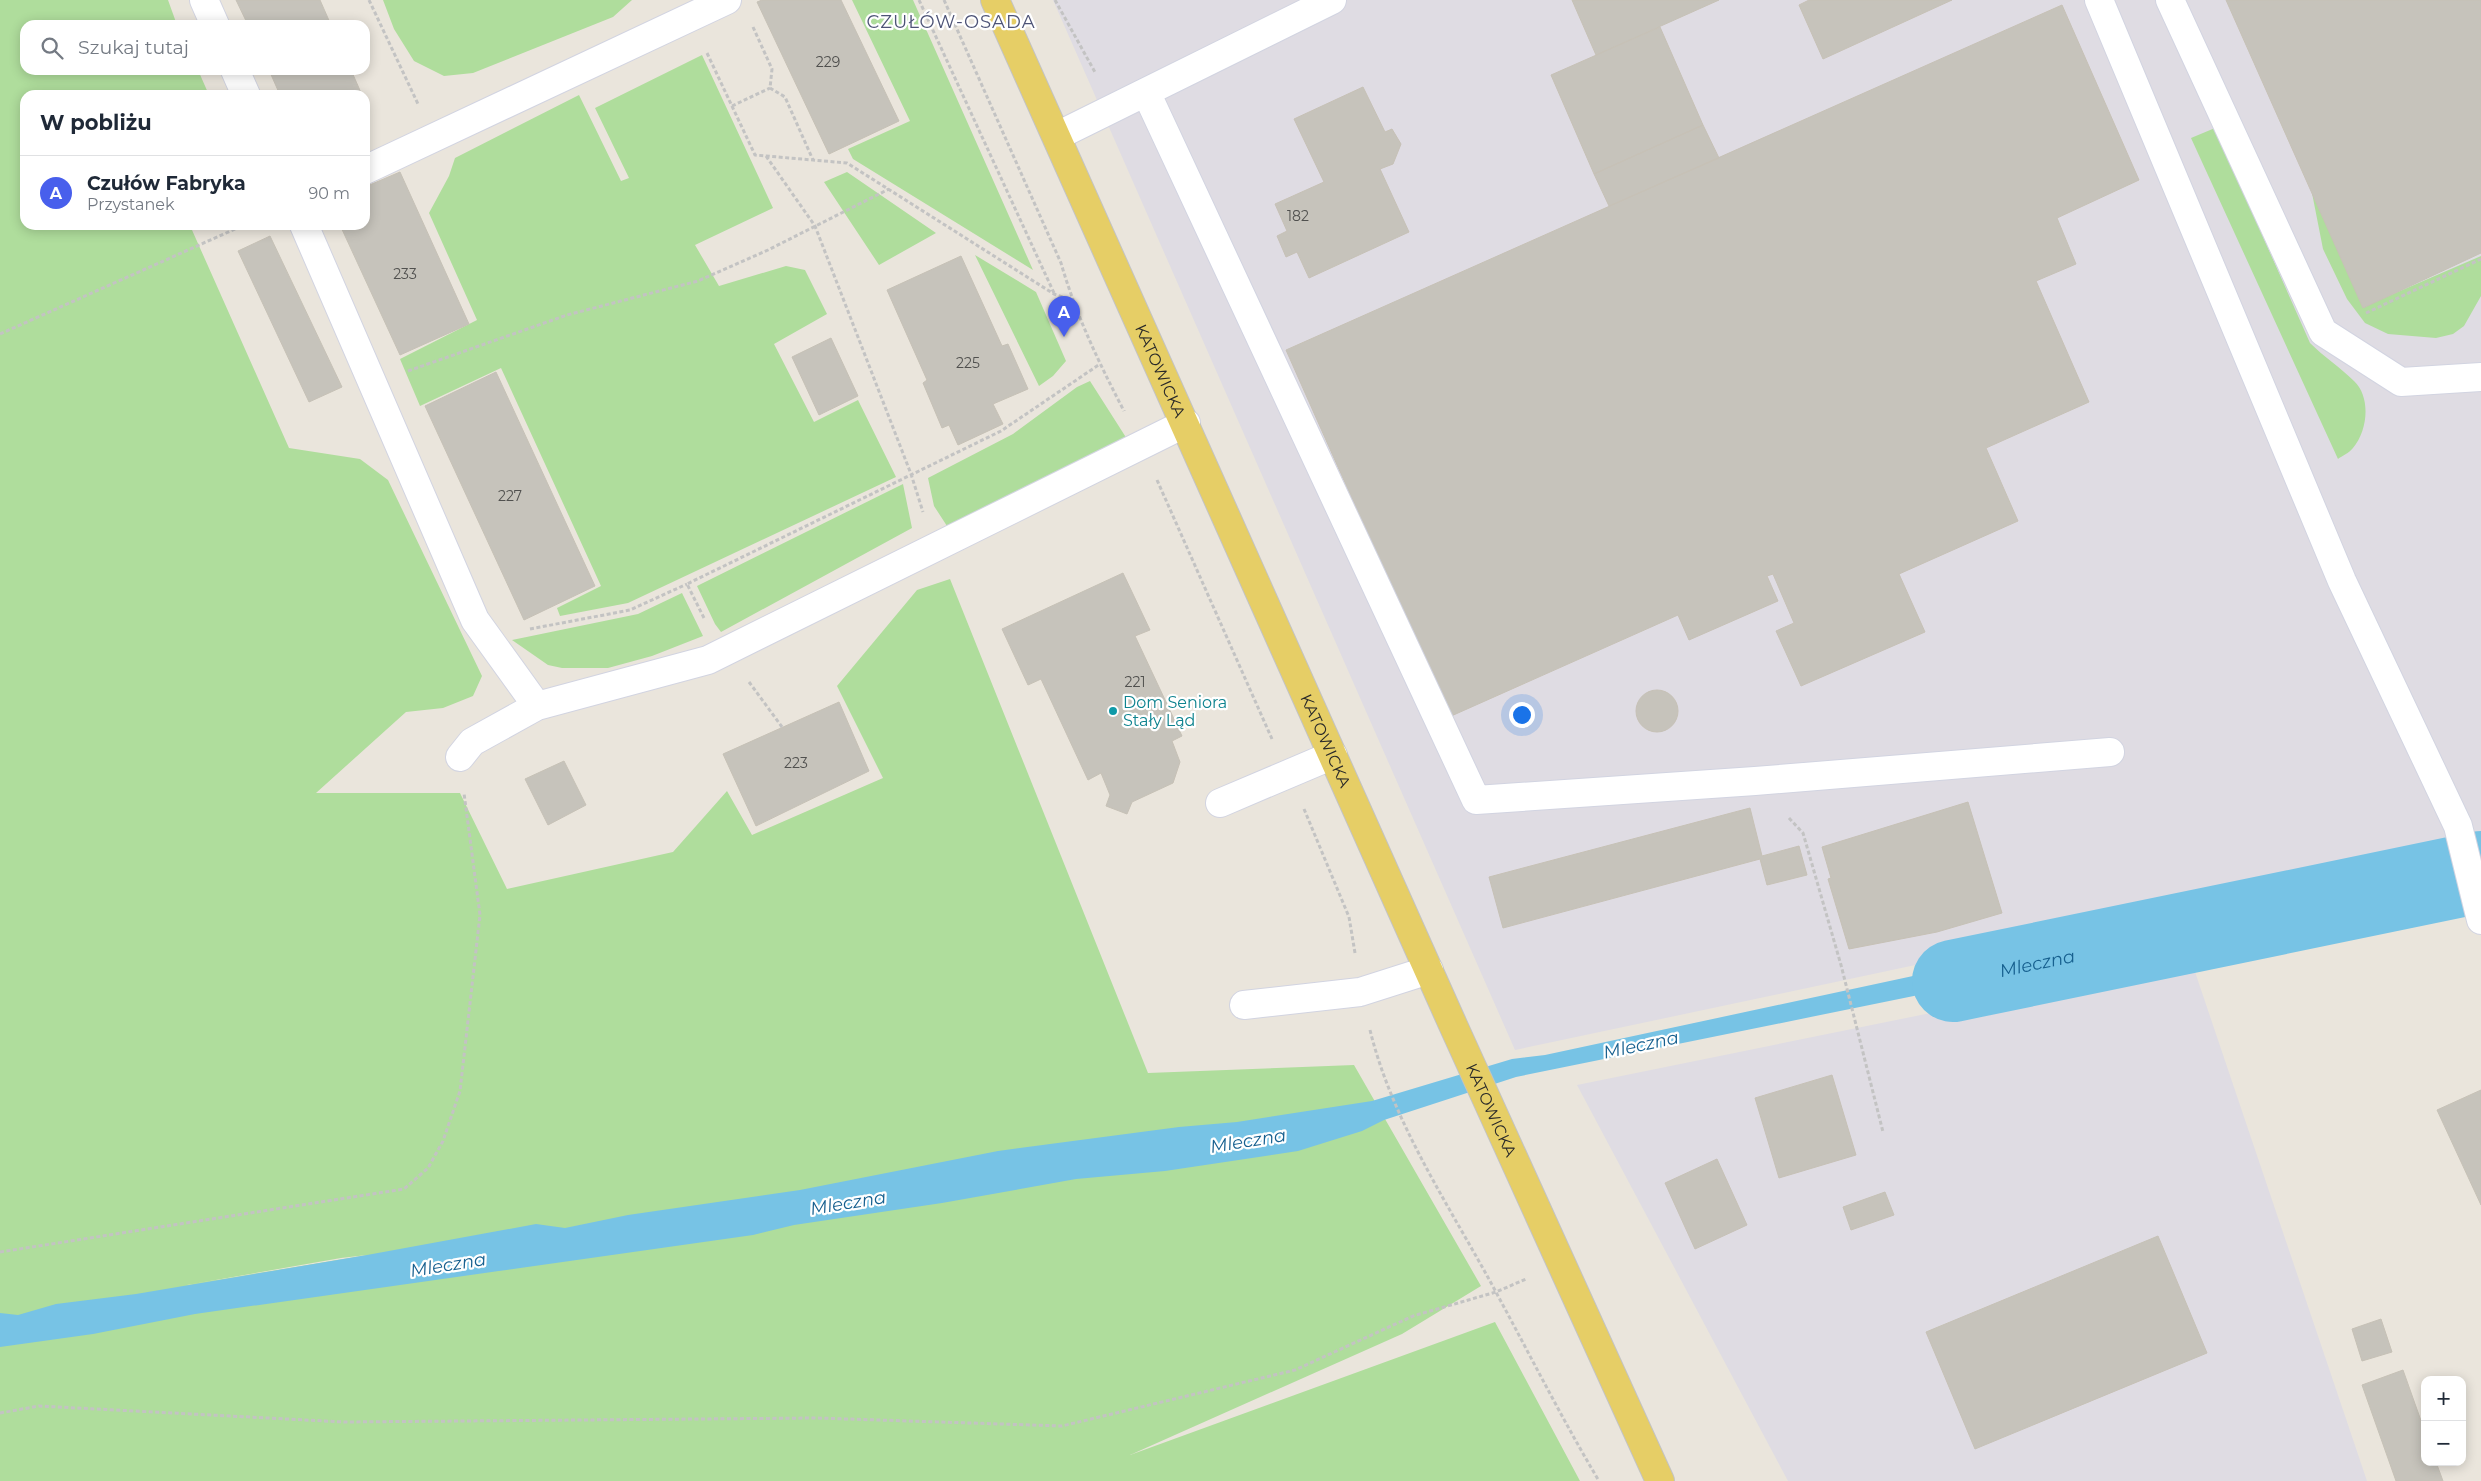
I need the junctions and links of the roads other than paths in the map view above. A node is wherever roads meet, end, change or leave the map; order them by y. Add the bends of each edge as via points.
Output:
1 (204, 0) edge
2 (727, 0) edge
3 (995, 0) edge
4 (1332, 0) edge
5 (2099, 0) edge
6 (2170, 0) edge
7 (213, 20) edge
8 (237, 75) edge
9 (244, 90) edge
10 (1146, 92) junction
11 (1057, 136) junction
12 (370, 168) edge
13 (306, 230) edge
14 (2481, 377) edge
15 (1186, 423) junction
16 (537, 706) junction
17 (2110, 752) dead end
18 (1333, 756) junction
19 (460, 758) road end
20 (1220, 803) dead end
21 (2481, 920) edge
22 (1428, 970) junction
23 (1244, 1005) dead end
24 (1660, 1481) edge

1 - 7 street
2 - 12 street
3 - 11 main road, KATOWICKA
4 - 10 street
5 - 21 street via 2342,581 2458,826
6 - 14 street via 2323,332 2401,382
8 - 9 street
10 - 11 street
10 - 17 street via 1476,800
11 - 15 main road, KATOWICKA
13 - 16 street via 475,620
15 - 16 street via 708,660
15 - 18 main road, KATOWICKA
16 - 19 street via 472,742
18 - 20 street
18 - 22 main road, KATOWICKA
22 - 23 street via 1360,992
22 - 24 main road, KATOWICKA

